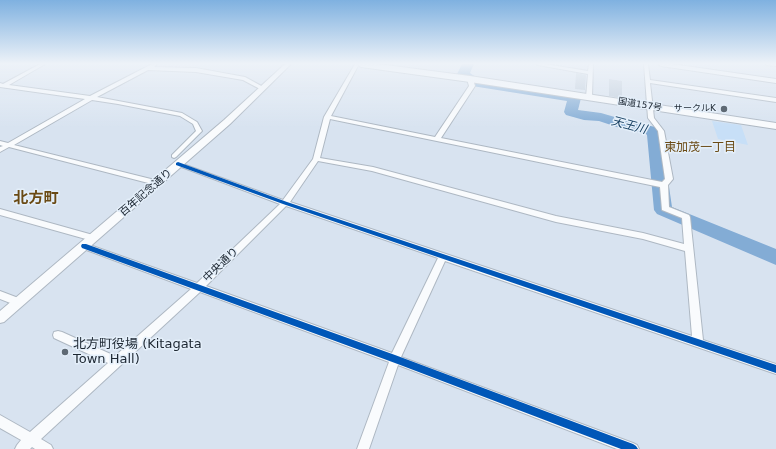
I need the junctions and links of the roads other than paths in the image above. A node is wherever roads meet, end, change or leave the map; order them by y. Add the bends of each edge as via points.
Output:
1 (115, 85) edge
2 (256, 85) edge
3 (265, 85) edge
4 (345, 85) edge
5 (472, 85) edge
6 (509, 85) edge
7 (590, 85) edge
8 (647, 85) edge
9 (674, 85) edge
10 (1, 86) edge
11 (262, 88) junction
12 (589, 97) junction
13 (91, 98) junction
14 (776, 100) edge
15 (650, 107) junction
16 (327, 117) junction
17 (776, 126) edge
18 (436, 140) junction
19 (0, 143) edge
20 (8, 145) junction
21 (0, 150) edge
22 (316, 159) junction
23 (176, 160) junction
24 (156, 183) junction
25 (664, 185) junction
26 (285, 203) junction
27 (0, 212) edge
28 (93, 238) junction
29 (84, 246) junction
30 (690, 249) junction
31 (444, 256) junction
32 (199, 287) junction
33 (0, 295) edge
34 (18, 302) junction
35 (0, 318) edge
36 (58, 335) dead end
37 (698, 343) junction
38 (395, 359) junction
39 (116, 362) junction
40 (776, 369) edge
41 (0, 421) edge
42 (31, 440) junction
43 (21, 449) edge
44 (47, 449) edge
45 (363, 449) edge
46 (633, 449) edge

1 - 13 street
2 - 11 street
3 - 11 street, 百年記念通り
4 - 16 street, 中央通り
5 - 18 street
6 - 12 highway, 国道157号
7 - 12 street
8 - 15 street
9 - 14 street
10 - 13 street
11 - 23 street, 百年記念通り via 227,122
12 - 15 highway, 国道157号
13 - 20 street
13 - 23 street via 182,115 190,120 199,131
15 - 17 highway, 国道157号
15 - 25 street via 651,118 661,131 669,179
16 - 18 street
16 - 22 street, 中央通り
18 - 25 street
19 - 20 street
20 - 21 street
20 - 24 street
22 - 26 street, 中央通り
22 - 30 street via 373,169 556,219 644,236
23 - 24 street, 百年記念通り
23 - 26 street
24 - 28 street, 百年記念通り
25 - 30 street via 666,208 686,218
26 - 31 street
26 - 32 street, 中央通り
27 - 28 street
28 - 29 street, 百年記念通り
29 - 32 street
29 - 34 street, 百年記念通り
30 - 37 street
31 - 37 street
31 - 38 street
32 - 38 street
32 - 39 street, 中央通り
33 - 34 street
34 - 35 street, 百年記念通り
36 - 39 street
37 - 40 street
38 - 45 street
38 - 46 street
39 - 42 street, 中央通り
41 - 42 street
42 - 43 street, 中央通り
42 - 44 street

